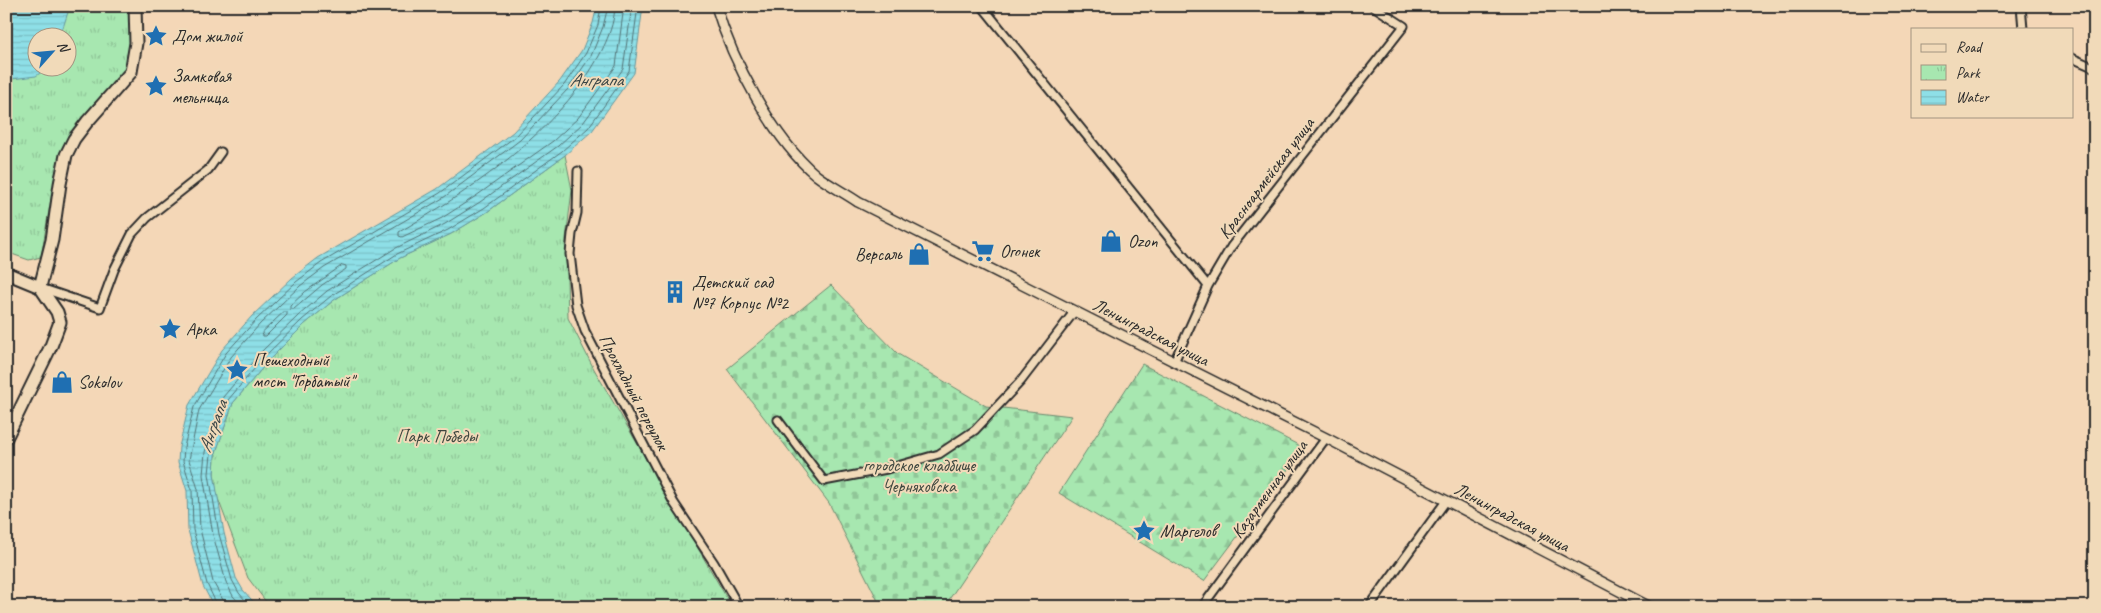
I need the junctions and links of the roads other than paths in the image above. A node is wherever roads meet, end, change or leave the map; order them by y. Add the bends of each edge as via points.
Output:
1 (135, 6) edge
2 (716, 6) edge
3 (982, 6) edge
4 (1373, 6) edge
5 (2021, 6) edge
6 (2023, 28) edge
7 (2074, 59) edge
8 (2095, 68) edge
9 (221, 152) dead end
10 (578, 171) dead end
11 (6, 273) edge
12 (1208, 286) junction
13 (40, 287) junction
14 (1074, 312) junction
15 (1174, 362) junction
16 (778, 420) dead end
17 (6, 438) edge
18 (1326, 438) junction
19 (1446, 501) junction
20 (739, 607) edge
21 (1202, 607) edge
22 (1369, 607) edge
23 (1650, 607) edge

1 - 13 main road via 136,43 131,72 74,139 66,155 52,240
2 - 14 street, Ленинградская улица via 750,88 774,126 817,175 858,202
3 - 12 street
4 - 12 street, Красноармейская улица via 1404,26 1231,247
5 - 6 street
7 - 8 street
9 - 13 street via 208,170 147,218 132,234 100,308
10 - 20 street, Прохладный переулок via 577,213 570,254 576,306 585,331 674,503
11 - 13 main road
12 - 15 street, Красноармейская улица
13 - 17 main road via 60,322
14 - 15 street, Ленинградская улица
14 - 16 street via 1020,381 975,430 939,454 824,482
15 - 18 street, Ленинградская улица
18 - 19 street, Ленинградская улица
18 - 21 street, Казарменная улица
19 - 22 street
19 - 23 street, Ленинградская улица

